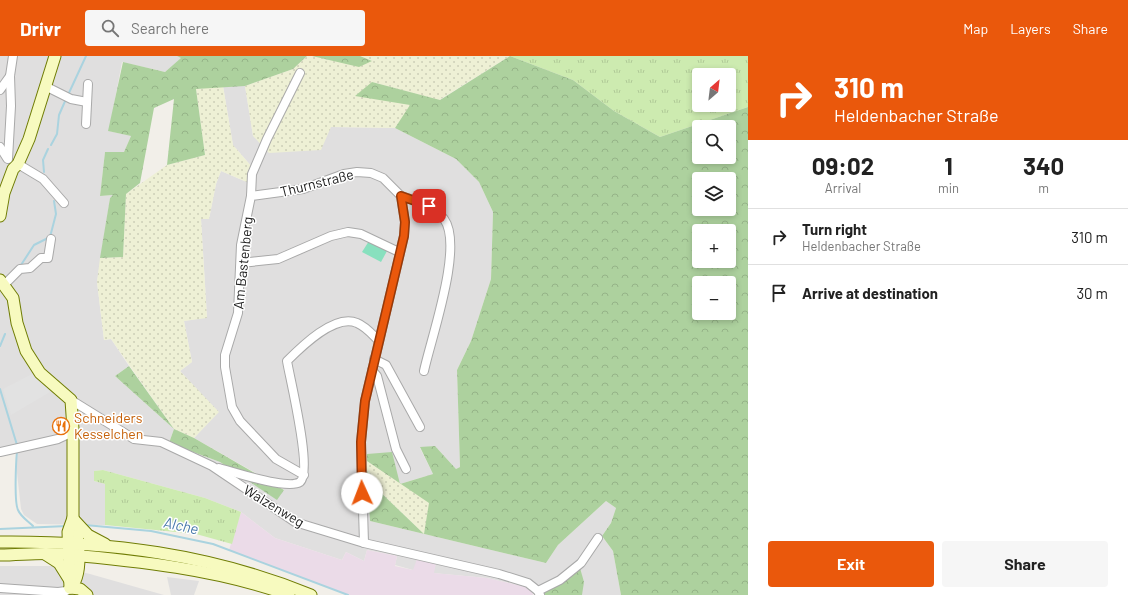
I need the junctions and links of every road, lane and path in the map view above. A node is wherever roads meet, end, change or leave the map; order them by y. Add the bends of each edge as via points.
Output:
1 (13, 56) edge
2 (55, 56) edge
3 (300, 73) dead end
4 (10, 76) junction
5 (88, 84) dead end
6 (46, 86) junction
7 (0, 90) edge
8 (87, 102) junction
9 (86, 124) dead end
10 (0, 147) edge
11 (8, 159) junction
12 (16, 167) junction
13 (250, 196) junction
14 (401, 196) junction
15 (64, 203) dead end
16 (0, 216) edge
17 (52, 240) dead end
18 (399, 252) junction
19 (241, 263) junction
20 (2, 282) edge
21 (378, 340) junction
22 (374, 358) junction
23 (372, 370) junction
24 (424, 371) dead end
25 (71, 400) junction
26 (420, 427) dead end
27 (73, 432) junction
28 (0, 452) edge
29 (212, 466) junction
30 (406, 469) dead end
31 (304, 475) junction
32 (74, 536) junction
33 (598, 538) dead end
34 (0, 542) edge
35 (364, 543) junction
36 (45, 554) junction
37 (0, 555) edge
38 (74, 556) junction
39 (4, 588) edge
40 (71, 588) edge
41 (0, 593) edge
42 (539, 593) edge
43 (14, 595) edge
44 (87, 595) edge
45 (289, 595) edge
46 (311, 595) edge

1 - 4 street
2 - 6 main road
3 - 13 street, Am Bastenberg via 256,163 250,184
4 - 7 street
4 - 11 street
5 - 8 street
6 - 8 street via 68,98
6 - 12 main road via 29,139
8 - 9 street
10 - 11 street
11 - 12 street
12 - 15 street via 42,179
12 - 16 main road via 4,193
13 - 14 street, Thurnstraße via 303,189 357,172 371,173 384,178
13 - 19 street, Am Bastenberg via 241,245
14 - 18 street via 405,222
14 - 24 street via 429,206 438,213 446,224 451,240 448,271
17 - 20 street via 48,258 42,258 30,268 20,269
18 - 19 street via 368,236 348,232 331,236 278,259
18 - 21 street
19 - 31 street, Am Bastenberg via 238,313 225,355 232,407 240,421 269,452
20 - 25 main road via 13,298 16,323 26,351 40,373
21 - 22 street
21 - 31 street via 357,323 344,321 317,335 287,361 301,433
22 - 23 street
22 - 26 street via 386,365
23 - 30 street via 377,376 396,449
23 - 35 street via 365,401 361,442
25 - 27 main road
25 - 29 street, Walzenweg via 134,439 167,444
27 - 28 street via 58,439
27 - 32 main road
29 - 31 street via 255,479 277,482 296,483 301,481
29 - 35 street, Walzenweg via 295,522
32 - 34 main road
32 - 38 main road
32 - 46 main road via 109,545 207,562
33 - 42 street, Walzenweg via 581,563
35 - 42 street, Walzenweg via 499,574 523,581
36 - 37 main road
36 - 38 main road
36 - 40 main road via 58,563
38 - 40 main road via 77,579
38 - 45 main road via 180,567
39 - 40 street via 58,592
39 - 41 street
39 - 43 street
40 - 44 main road via 80,589

